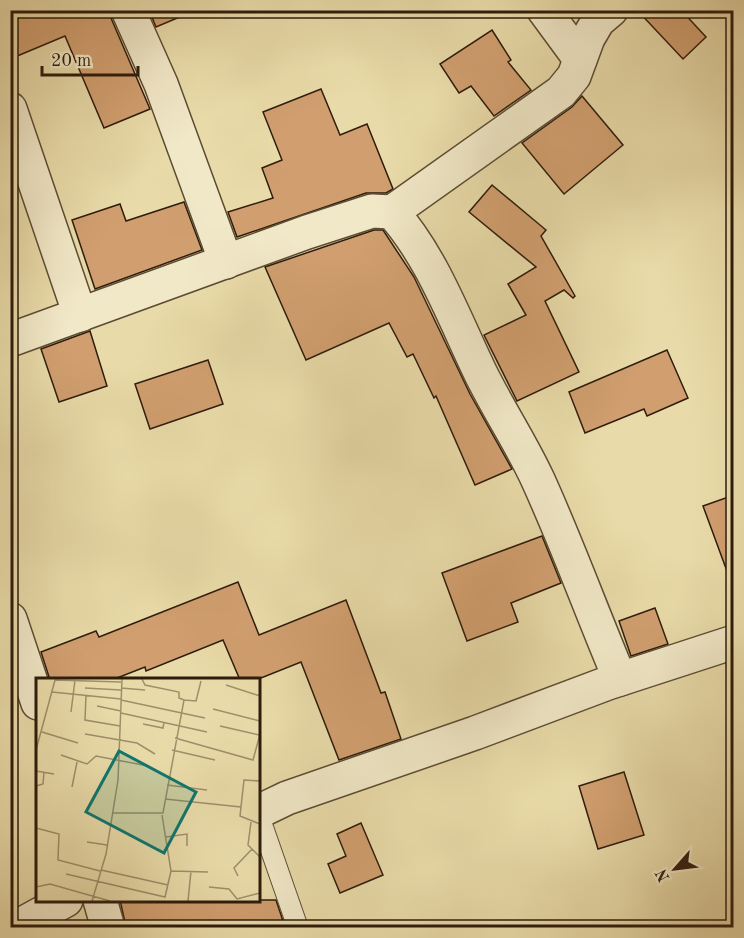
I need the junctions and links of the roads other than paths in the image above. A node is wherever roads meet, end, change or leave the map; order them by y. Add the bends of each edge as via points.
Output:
1 (128, 10) edge
2 (544, 10) edge
3 (611, 10) edge
4 (580, 59) junction
5 (10, 109) edge
6 (392, 212) junction
7 (226, 262) junction
8 (80, 315) junction
9 (10, 340) edge
10 (10, 619) edge
11 (734, 642) edge
12 (620, 679) junction
13 (36, 697) edge
14 (260, 812) edge
15 (260, 819) edge
16 (62, 902) edge
17 (101, 902) edge
18 (15, 927) edge
19 (108, 927) edge
20 (298, 927) edge

1 - 7 street via 161,84
2 - 4 street
3 - 4 street via 598,21
4 - 6 street via 574,76 561,92
5 - 8 street
6 - 7 street via 372,211
6 - 12 street via 408,230 432,272 486,385 537,478
7 - 8 street
8 - 9 street
10 - 13 street
11 - 12 street
12 - 14 street via 287,798
15 - 20 lane
16 - 18 street
17 - 19 street

